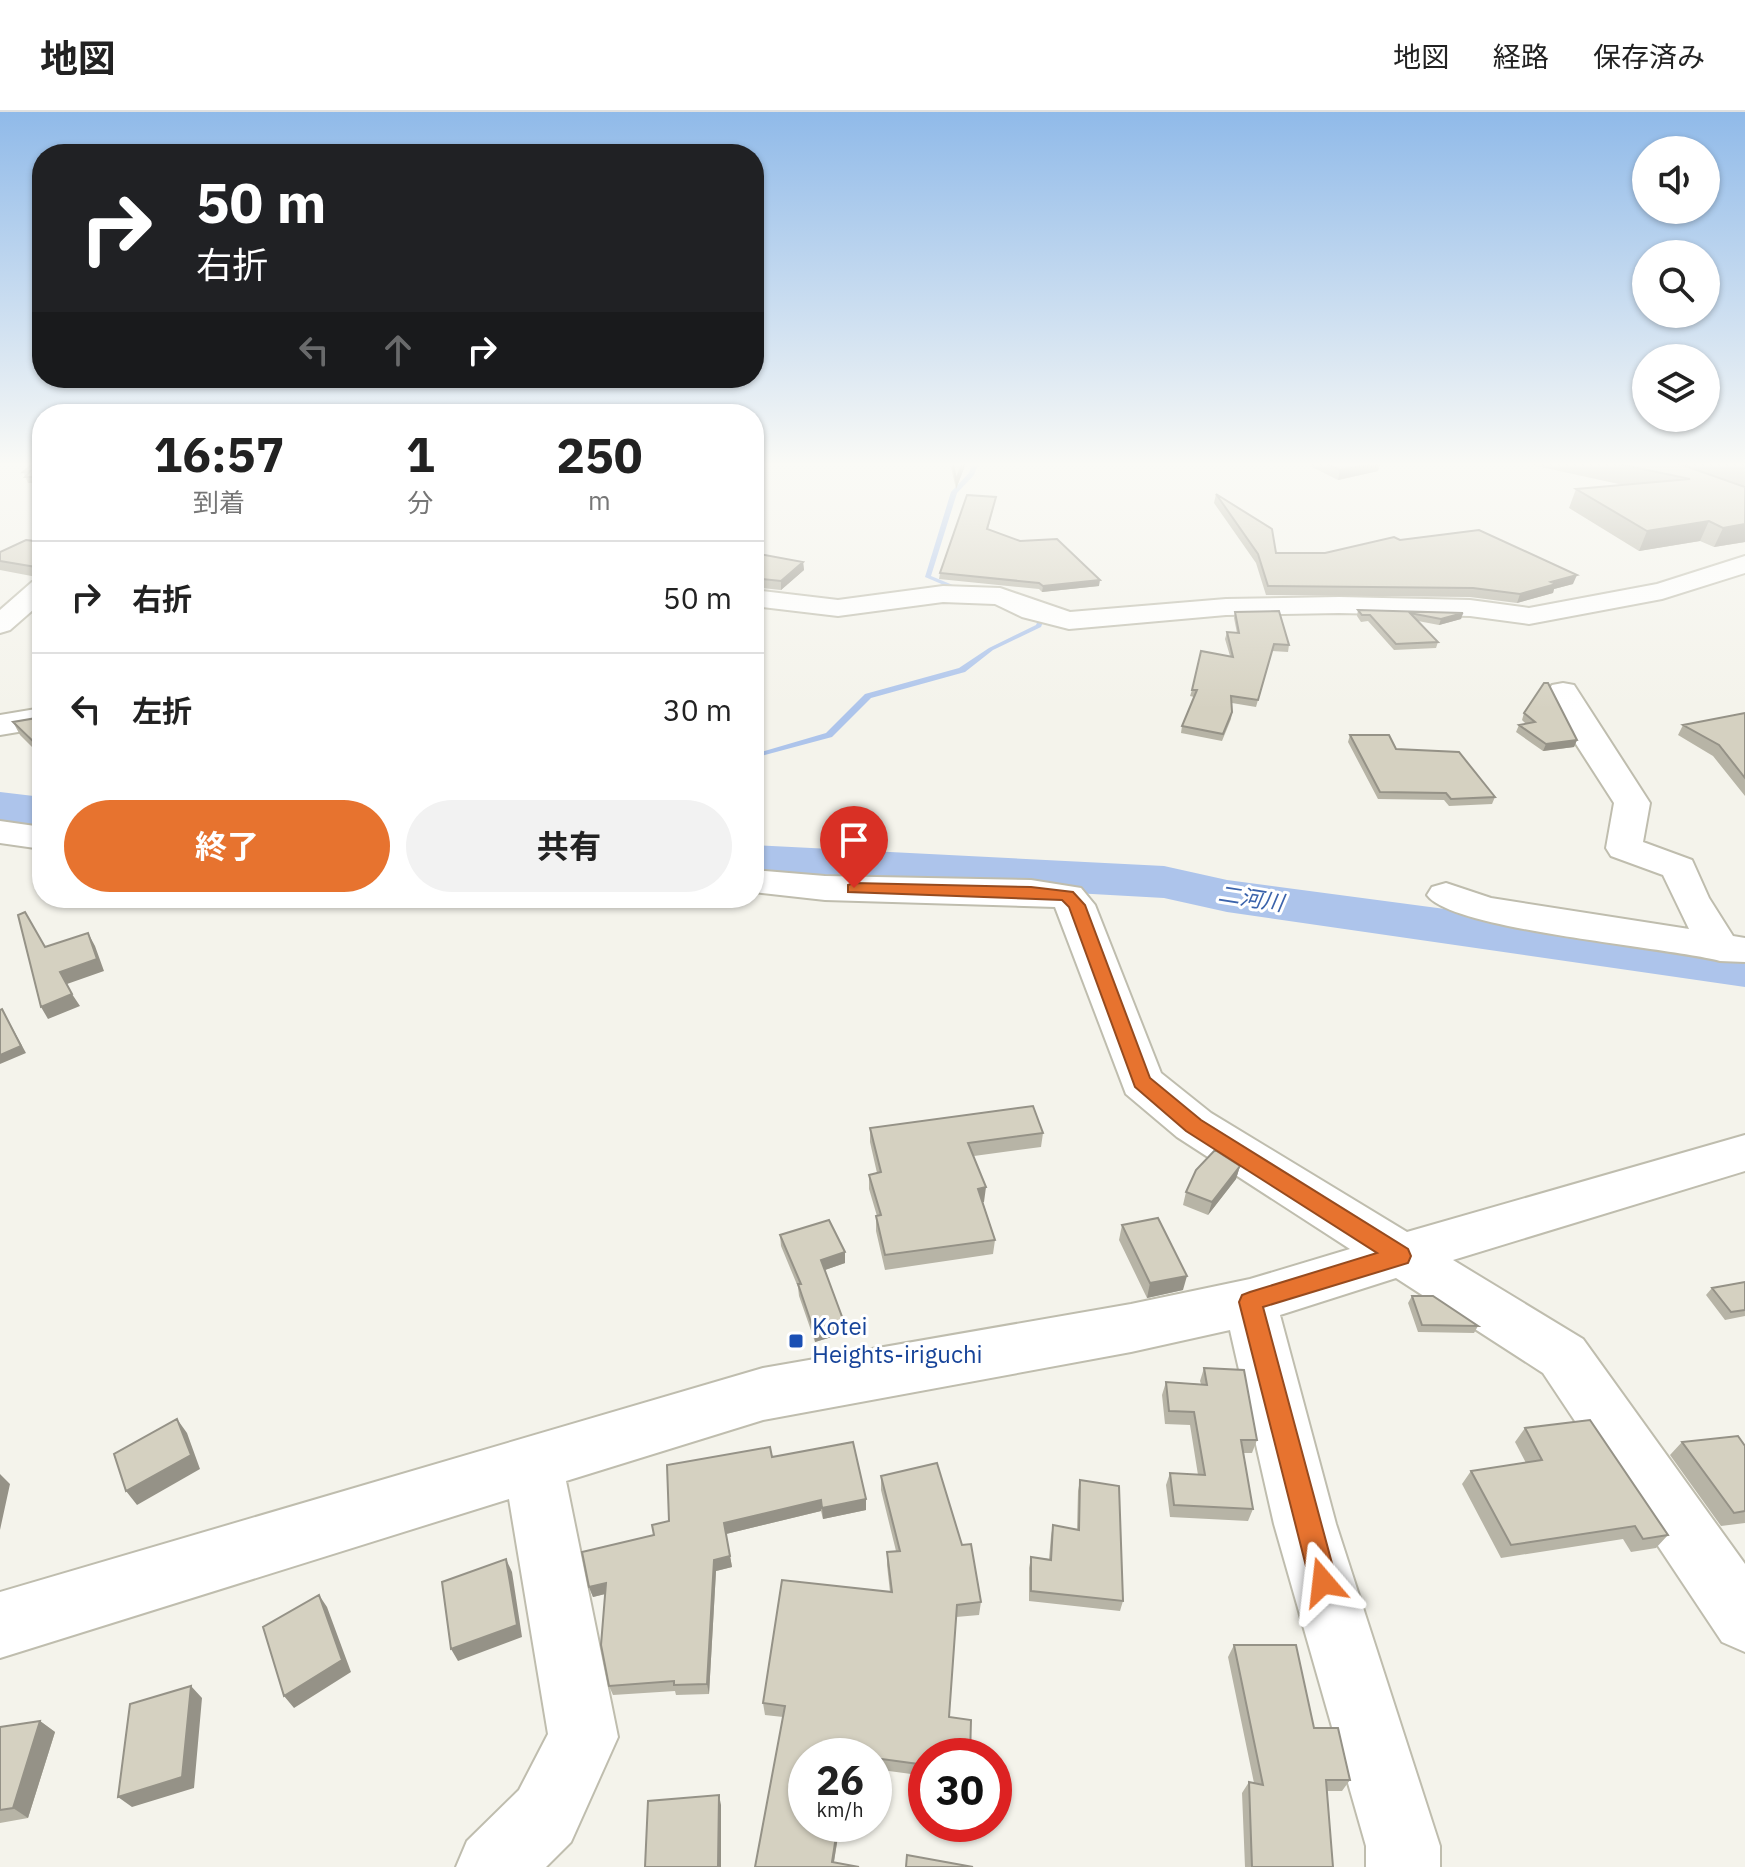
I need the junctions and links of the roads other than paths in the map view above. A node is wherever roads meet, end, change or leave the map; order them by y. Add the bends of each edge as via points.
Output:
1 (1745, 564) edge
2 (32, 597) edge
3 (764, 599) edge
4 (0, 624) edge
5 (1563, 692) dead end
6 (32, 720) edge
7 (0, 725) edge
8 (0, 832) edge
9 (32, 837) edge
10 (764, 882) edge
11 (1446, 895) dead end
12 (1732, 950) edge
13 (1745, 1153) edge
14 (1400, 1256) junction
15 (1250, 1302) junction
16 (533, 1463) junction
17 (1745, 1619) edge
18 (0, 1625) edge
19 (493, 1867) edge
20 (1403, 1867) edge

1 - 3 street via 1662,591 1529,616 1470,608 1339,605 1226,607 1069,621 1000,596 943,594 838,608
2 - 4 street
5 - 12 street via 1632,803 1624,848 1679,868 1690,898
6 - 7 street
8 - 9 street
10 - 14 street via 1067,896 1076,905 1142,1082 1194,1125
11 - 12 street via 1484,909
13 - 14 street
14 - 15 street
14 - 17 street via 1563,1356
15 - 16 street via 763,1394
15 - 20 street via 1305,1524 1403,1846
16 - 18 street
16 - 19 street via 583,1737 545,1816

